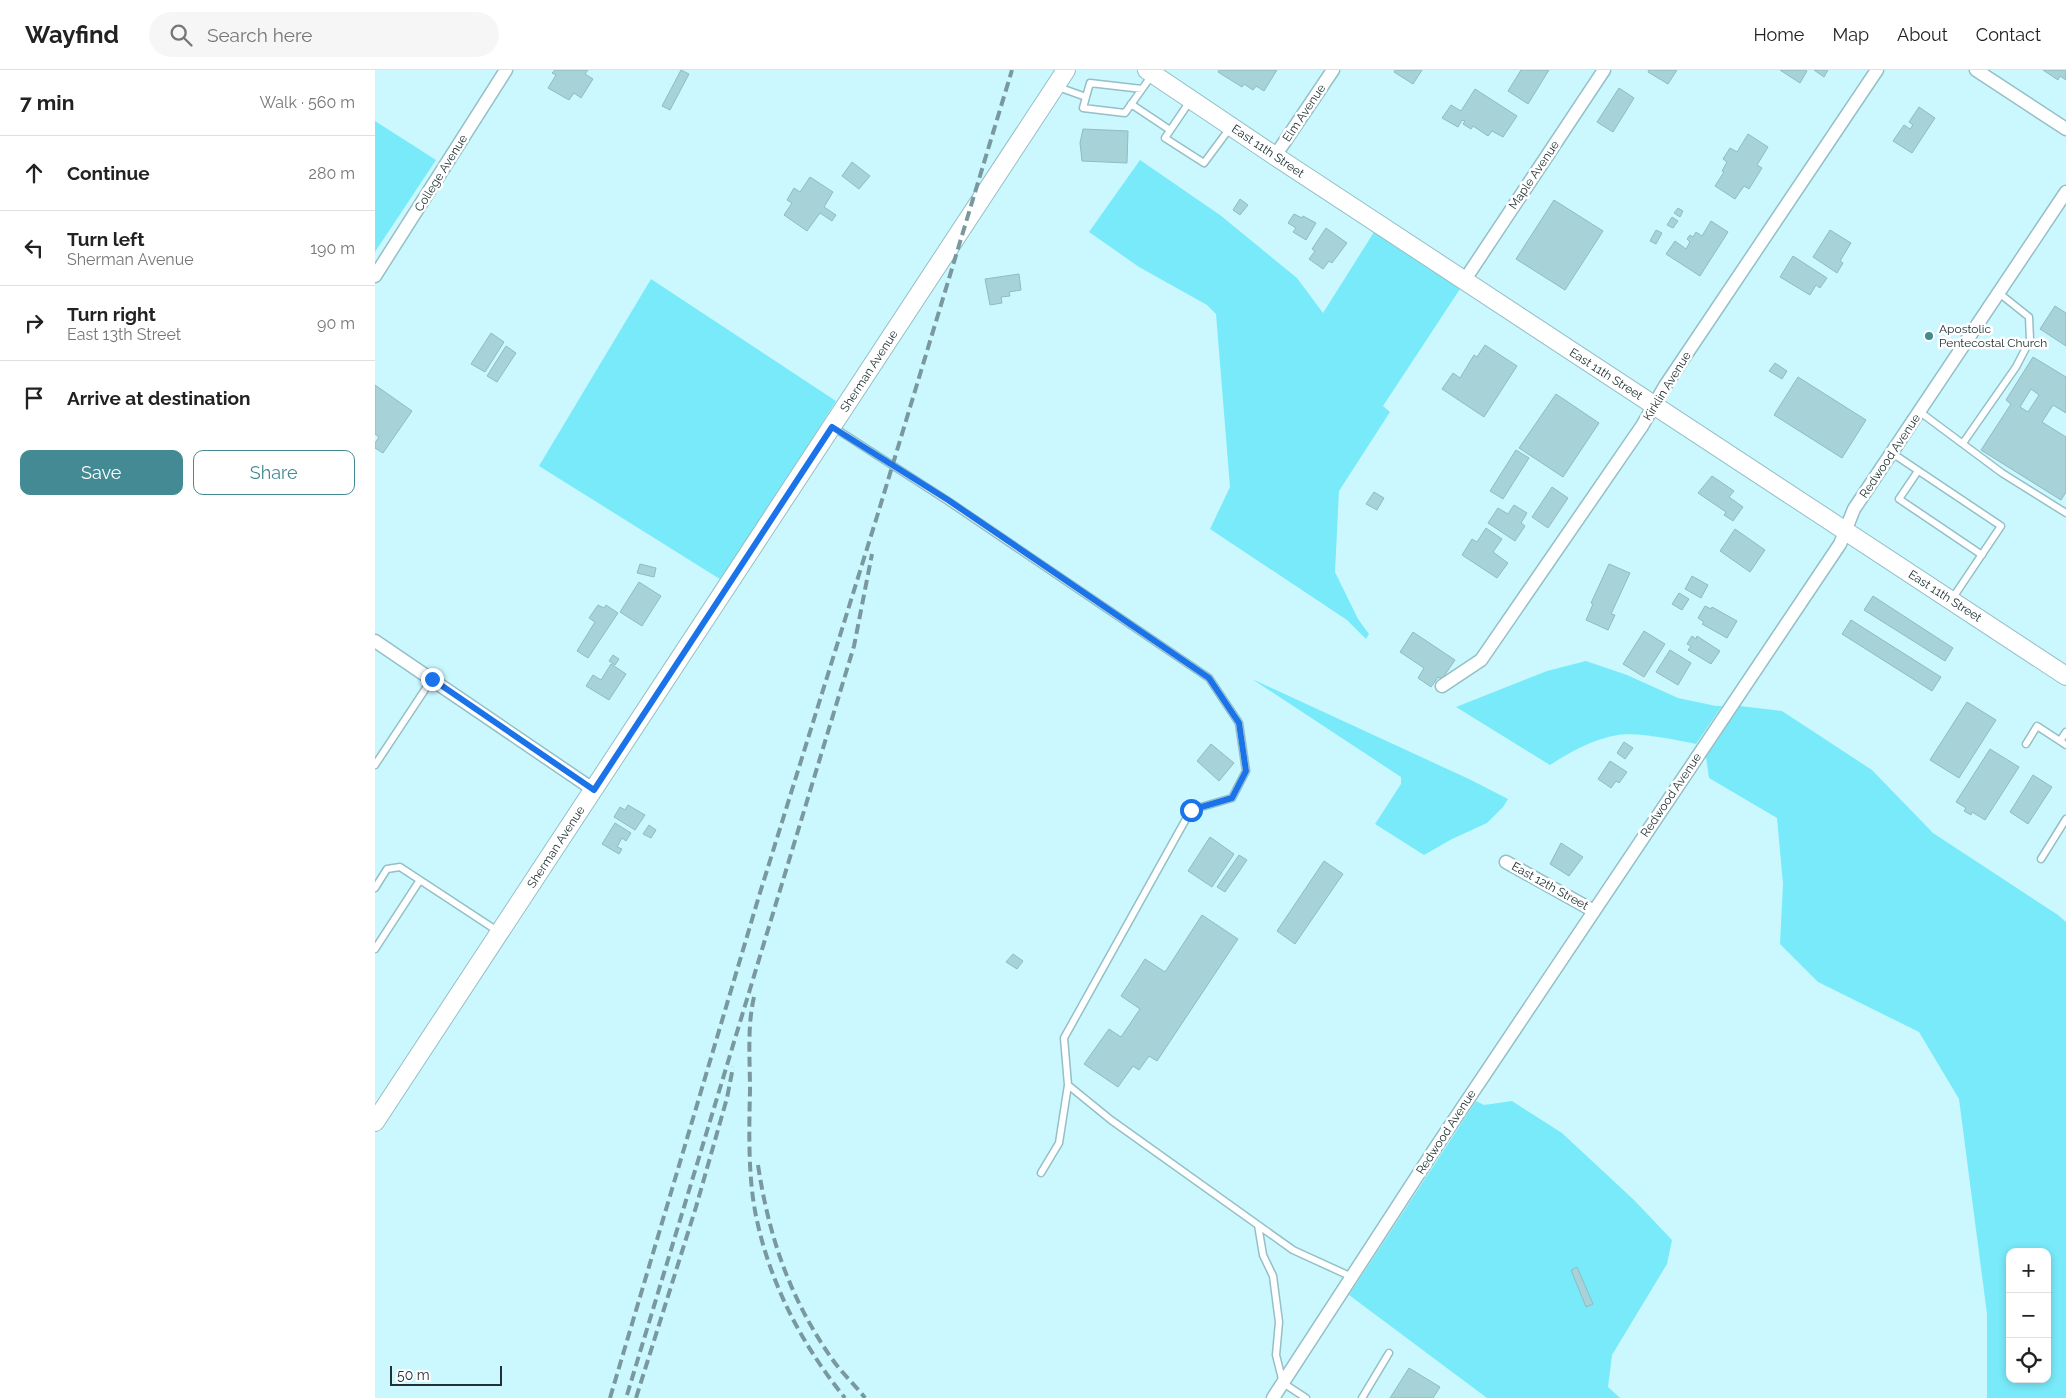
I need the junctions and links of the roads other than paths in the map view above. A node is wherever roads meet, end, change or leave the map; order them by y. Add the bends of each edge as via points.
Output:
1 (506, 70) edge
2 (1066, 70) edge
3 (1333, 70) edge
4 (1604, 70) edge
5 (1877, 70) edge
6 (1976, 70) edge
7 (1150, 72) edge
8 (1056, 86) junction
9 (1142, 89) junction
10 (1085, 97) junction
11 (1191, 99) junction
12 (1131, 104) junction
13 (1231, 127) junction
14 (2066, 129) edge
15 (1170, 130) junction
16 (1275, 156) junction
17 (2065, 194) edge
18 (375, 276) edge
19 (1464, 280) junction
20 (1999, 294) junction
21 (1654, 405) junction
22 (1920, 412) junction
23 (832, 427) junction
24 (1963, 443) junction
25 (1892, 453) junction
26 (1918, 471) junction
27 (2066, 513) edge
28 (1845, 531) junction
29 (1982, 555) junction
30 (1951, 600) junction
31 (375, 641) edge
32 (2066, 676) edge
33 (432, 679) junction
34 (1442, 686) dead end
35 (2066, 732) edge
36 (2063, 743) edge
37 (2026, 744) dead end
38 (375, 765) edge
39 (594, 790) junction
40 (2066, 819) edge
41 (2041, 859) dead end
42 (1505, 862) dead end
43 (420, 880) junction
44 (375, 888) edge
45 (1594, 910) junction
46 (500, 932) junction
47 (375, 949) edge
48 (1068, 1085) junction
49 (375, 1122) edge
50 (1041, 1173) dead end
51 (1258, 1226) junction
52 (1352, 1277) junction
53 (1389, 1352) dead end
54 (1283, 1383) junction
55 (1273, 1398) edge
56 (1306, 1398) edge
57 (1361, 1398) edge

1 - 18 street, College Avenue
2 - 8 street, Sherman Avenue
3 - 16 street, Elm Avenue
4 - 19 street, Maple Avenue
5 - 21 street, Kirklin Avenue
6 - 14 street
7 - 9 lane
7 - 11 street, East 11th Street
8 - 10 lane
8 - 23 street, Sherman Avenue
9 - 10 lane via 1090,83
9 - 12 lane
10 - 12 lane via 1083,108 1111,108 1125,112
11 - 13 street, East 11th Street
11 - 15 lane
12 - 15 lane
13 - 15 lane via 1205,163 1165,138
13 - 16 street, East 11th Street
16 - 19 street, East 11th Street
17 - 20 street, Redwood Avenue
19 - 21 street, East 11th Street
20 - 22 street, Redwood Avenue
20 - 24 lane via 2029,317 2030,340 2017,367
21 - 28 street, East 11th Street
21 - 34 street, Kirklin Avenue via 1481,660
22 - 24 lane
22 - 25 street, Redwood Avenue
23 - 39 street, Sherman Avenue
23 - 48 lane via 948,500 1209,678 1239,723 1246,771 1232,798 1191,810 1186,818 1064,1038
24 - 27 lane via 2002,473
25 - 26 lane
25 - 28 street, Redwood Avenue via 1854,509
26 - 29 lane via 2001,526
26 - 29 lane via 1899,500
28 - 30 street, East 11th Street
28 - 45 street, Redwood Avenue via 1840,544
29 - 30 lane
30 - 32 street, East 11th Street
31 - 33 street
33 - 38 lane
33 - 39 street
35 - 36 lane
36 - 37 lane via 2037,726
39 - 46 street, Sherman Avenue
40 - 41 lane
42 - 45 street, East 12th Street
43 - 44 lane via 400,867 387,869
43 - 46 lane
43 - 47 lane
45 - 52 street, Redwood Avenue
46 - 49 street, Sherman Avenue
48 - 50 lane via 1059,1143
48 - 51 lane
51 - 52 lane via 1293,1250
51 - 54 lane via 1263,1255 1273,1276 1279,1322 1277,1355
52 - 54 street, Redwood Avenue
53 - 57 lane
54 - 55 street, Redwood Avenue
54 - 56 lane

